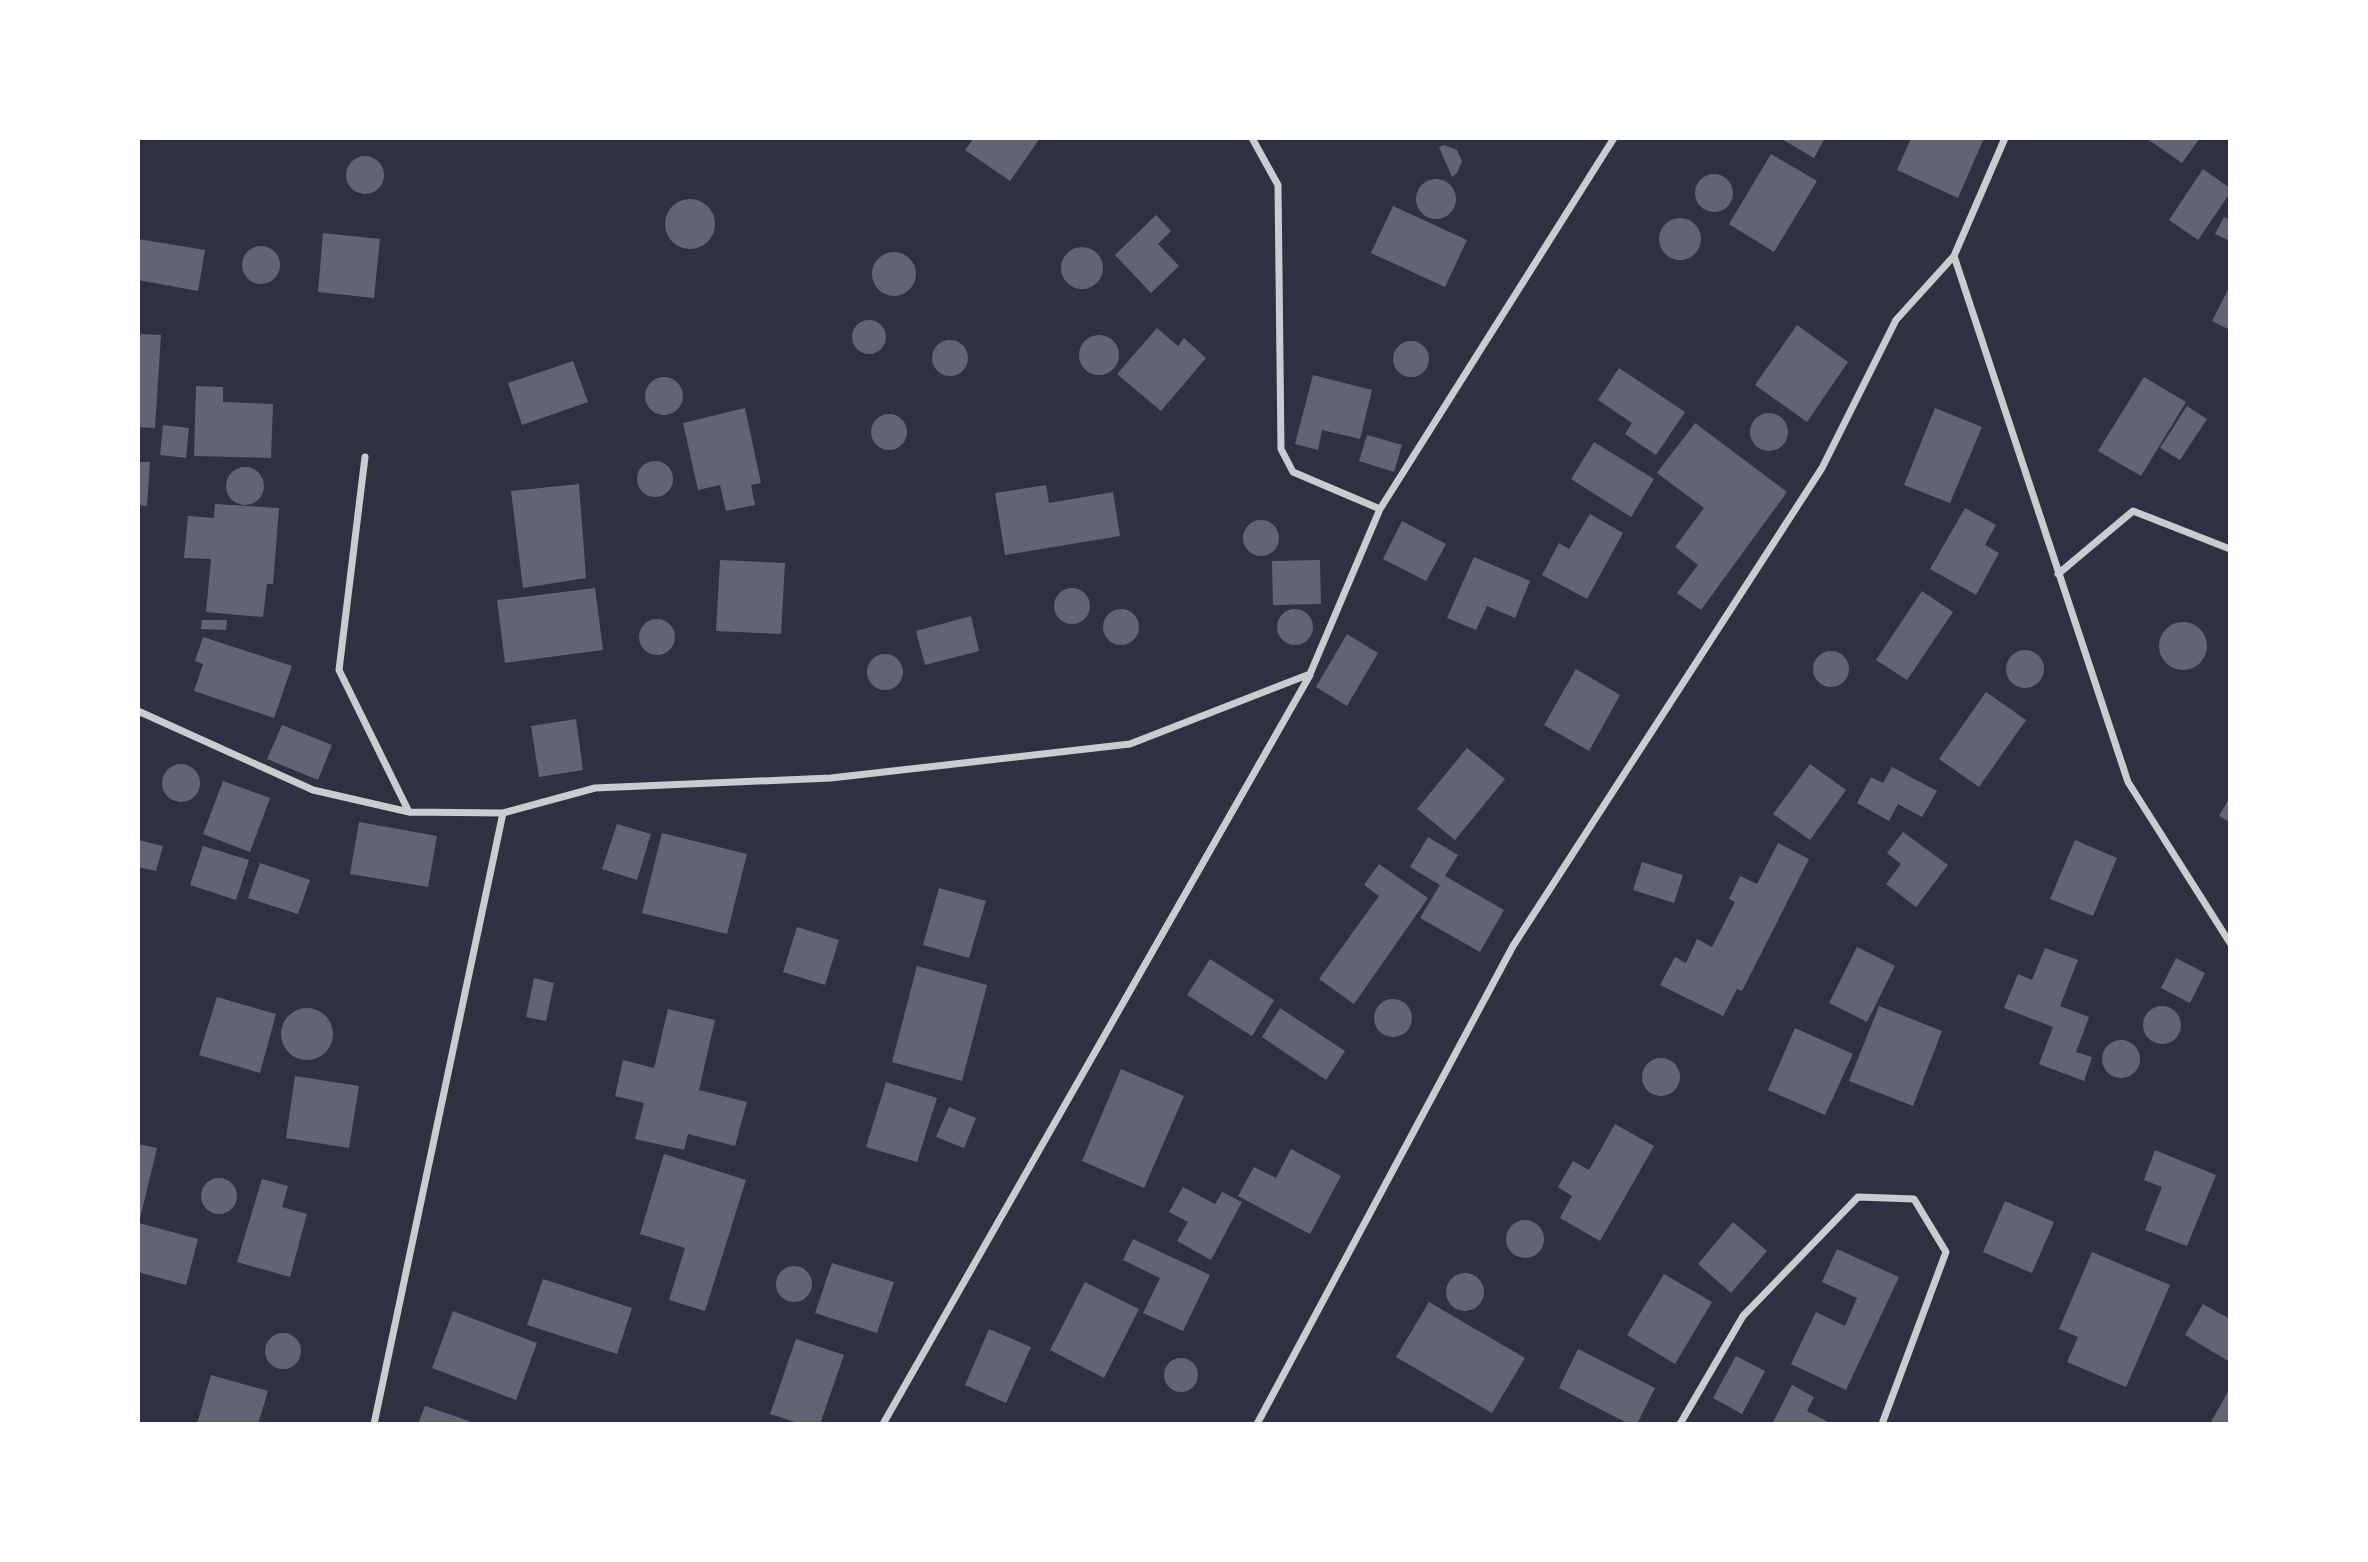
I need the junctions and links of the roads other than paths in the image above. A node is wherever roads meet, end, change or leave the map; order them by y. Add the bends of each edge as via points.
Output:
1 (1252, 138) edge
2 (1614, 138) edge
3 (2005, 138) edge
4 (1954, 256) junction
5 (365, 457) dead end
6 (1380, 509) junction
7 (2230, 549) edge
8 (2058, 574) junction
9 (1310, 674) junction
10 (138, 711) edge
11 (409, 812) junction
12 (503, 813) junction
13 (2230, 943) edge
14 (374, 1424) edge
15 (883, 1424) edge
16 (1258, 1424) edge
17 (1680, 1424) edge
18 (1882, 1424) edge

1 - 6 street via 1278,185 1281,449 1293,472
2 - 6 street
3 - 4 street
4 - 8 street
4 - 16 street via 1896,320 1822,468 1513,946
5 - 11 street via 339,670
6 - 9 street
7 - 8 street via 2133,511
8 - 13 street via 2128,782
9 - 12 street via 1130,744 831,778 595,788
9 - 15 street
10 - 11 street via 313,790
11 - 12 street
12 - 14 street
17 - 18 street via 1743,1316 1858,1198 1914,1199 1946,1252

